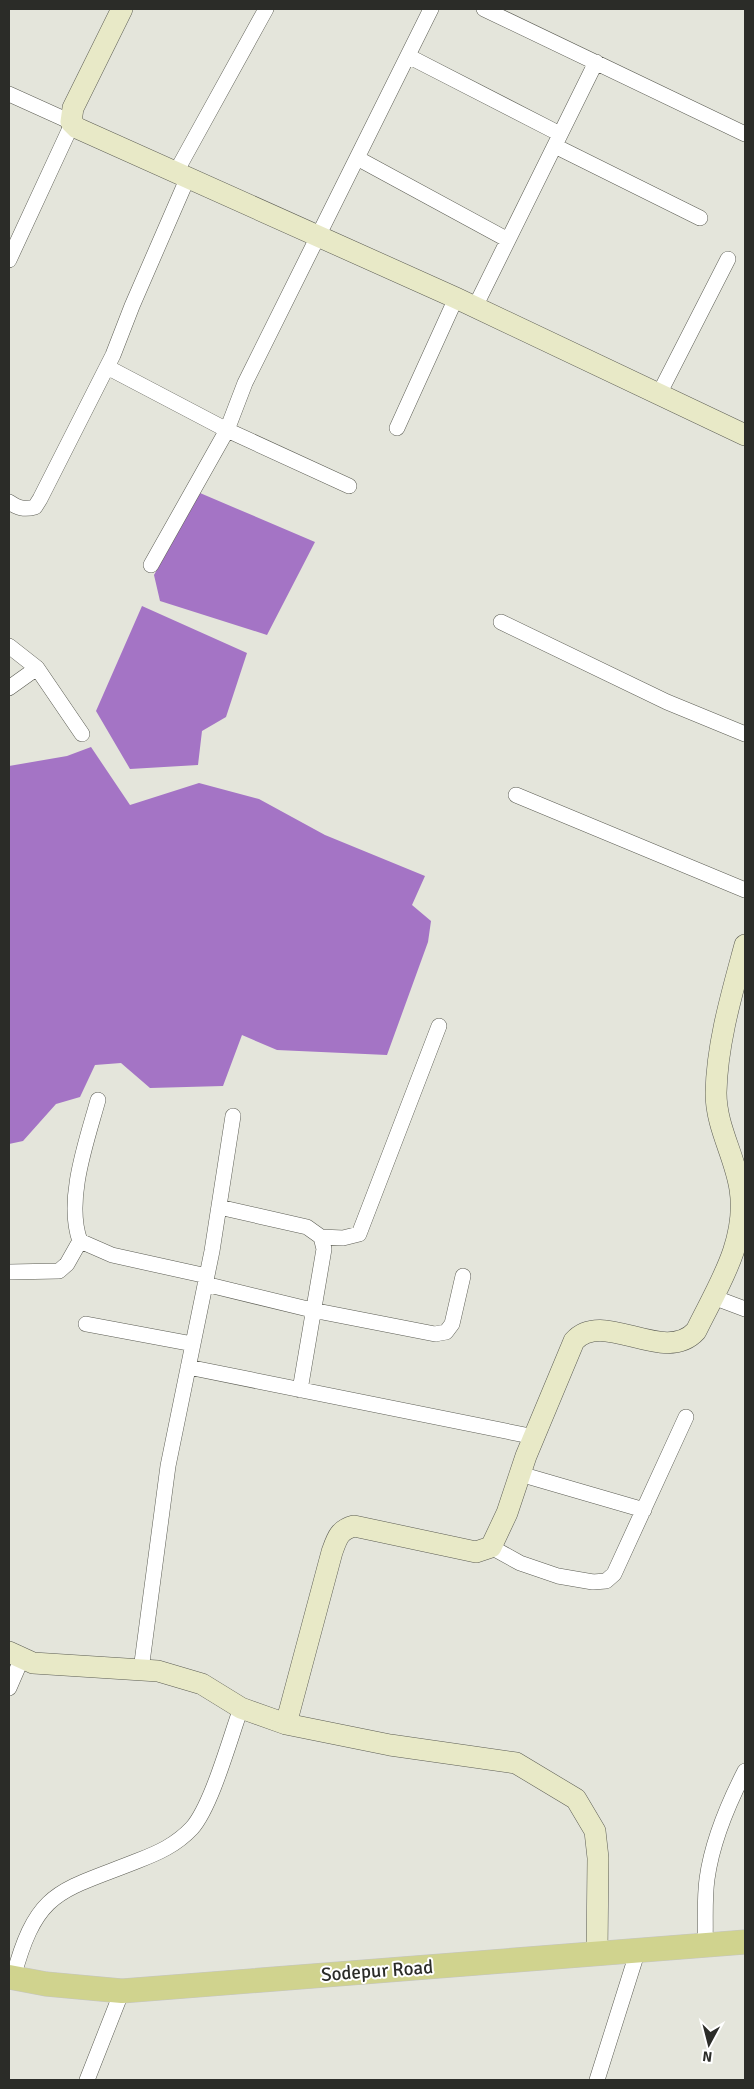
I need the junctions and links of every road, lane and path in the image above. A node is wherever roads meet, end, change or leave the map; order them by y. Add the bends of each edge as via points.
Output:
1 (122, 9) edge
2 (266, 9) edge
3 (431, 9) edge
4 (484, 9) edge
5 (408, 56) junction
6 (596, 62) junction
7 (9, 94) edge
8 (71, 123) junction
9 (745, 134) edge
10 (557, 140) junction
11 (357, 158) junction
12 (182, 175) junction
13 (700, 218) dead end
14 (318, 236) junction
15 (508, 240) junction
16 (728, 259) dead end
17 (9, 260) edge
18 (456, 298) junction
19 (475, 307) junction
20 (107, 367) junction
21 (659, 394) junction
22 (397, 428) dead end
23 (227, 430) junction
24 (745, 435) edge
25 (349, 486) dead end
26 (9, 502) edge
27 (151, 565) dead end
28 (501, 622) dead end
29 (9, 646) edge
30 (37, 668) junction
31 (9, 688) edge
32 (82, 734) dead end
33 (745, 734) edge
34 (516, 795) dead end
35 (745, 890) edge
36 (745, 945) edge
37 (439, 1026) dead end
38 (98, 1100) dead end
39 (233, 1116) dead end
40 (219, 1207) junction
41 (321, 1237) junction
42 (80, 1241) junction
43 (9, 1272) edge
44 (464, 1276) dead end
45 (206, 1280) junction
46 (713, 1297) junction
47 (745, 1309) edge
48 (312, 1310) junction
49 (86, 1324) dead end
50 (193, 1344) junction
51 (188, 1367) junction
52 (300, 1390) junction
53 (686, 1417) dead end
54 (535, 1436) junction
55 (520, 1474) junction
56 (644, 1510) junction
57 (491, 1547) junction
58 (15, 1655) edge
59 (141, 1670) junction
60 (9, 1688) edge
61 (241, 1708) junction
62 (286, 1724) junction
63 (745, 1771) edge
64 (745, 1942) edge
65 (705, 1945) junction
66 (638, 1950) junction
67 (597, 1954) junction
68 (11, 1977) edge
69 (122, 1991) junction
70 (87, 2080) edge
71 (597, 2080) edge

1 - 8 street via 73,108
2 - 12 street
3 - 5 street
4 - 6 street
5 - 10 street
5 - 11 street
6 - 9 street
6 - 10 street
7 - 8 street
8 - 12 street via 88,134
8 - 17 street
10 - 13 street
10 - 15 street
11 - 14 street
11 - 15 street
12 - 14 street
12 - 20 street
14 - 18 street
14 - 23 street via 244,383
15 - 19 street
16 - 21 street
18 - 19 street
18 - 22 street
19 - 21 street
20 - 23 street
20 - 26 street via 35,507 20,509
21 - 24 street
23 - 25 street
23 - 27 street
28 - 33 street via 667,702
29 - 30 street
30 - 31 street
30 - 32 street
34 - 35 street
36 - 46 street via 724,1024 716,1094 719,1120 740,1188 741,1222 734,1251
37 - 41 street via 359,1234 343,1238
38 - 42 street via 77,1182 75,1227
39 - 40 street
40 - 41 street via 308,1227
40 - 45 street
41 - 48 street via 324,1249
42 - 43 street via 67,1264 59,1271
42 - 45 street via 112,1255
44 - 48 street via 452,1324 446,1332 435,1334
45 - 48 street
45 - 50 street
46 - 47 street
46 - 54 street via 696,1331 689,1338 665,1343 600,1330 581,1334 574,1341
48 - 52 street
49 - 50 street
50 - 51 street
51 - 52 street
51 - 59 street via 168,1466
52 - 54 street
53 - 56 street
54 - 55 street
55 - 56 street
55 - 57 street
56 - 57 street via 614,1574 606,1581 558,1576 520,1563
57 - 62 street via 476,1552 354,1526 344,1529 332,1552
58 - 59 street via 33,1662
58 - 60 street
59 - 61 street via 158,1670 202,1684
61 - 62 street
61 - 68 street via 207,1802 193,1827 166,1850 76,1884 54,1896 37,1915 22,1943
62 - 67 street via 390,1745 516,1763 576,1799 595,1831 598,1858
63 - 65 street via 714,1845 707,1880
64 - 65 main road, Sodepur Road
65 - 66 main road, Sodepur Road
66 - 67 main road, Sodepur Road
66 - 71 street
67 - 69 main road, Sodepur Road
68 - 69 main road, Sodepur Road via 46,1984
69 - 70 street

